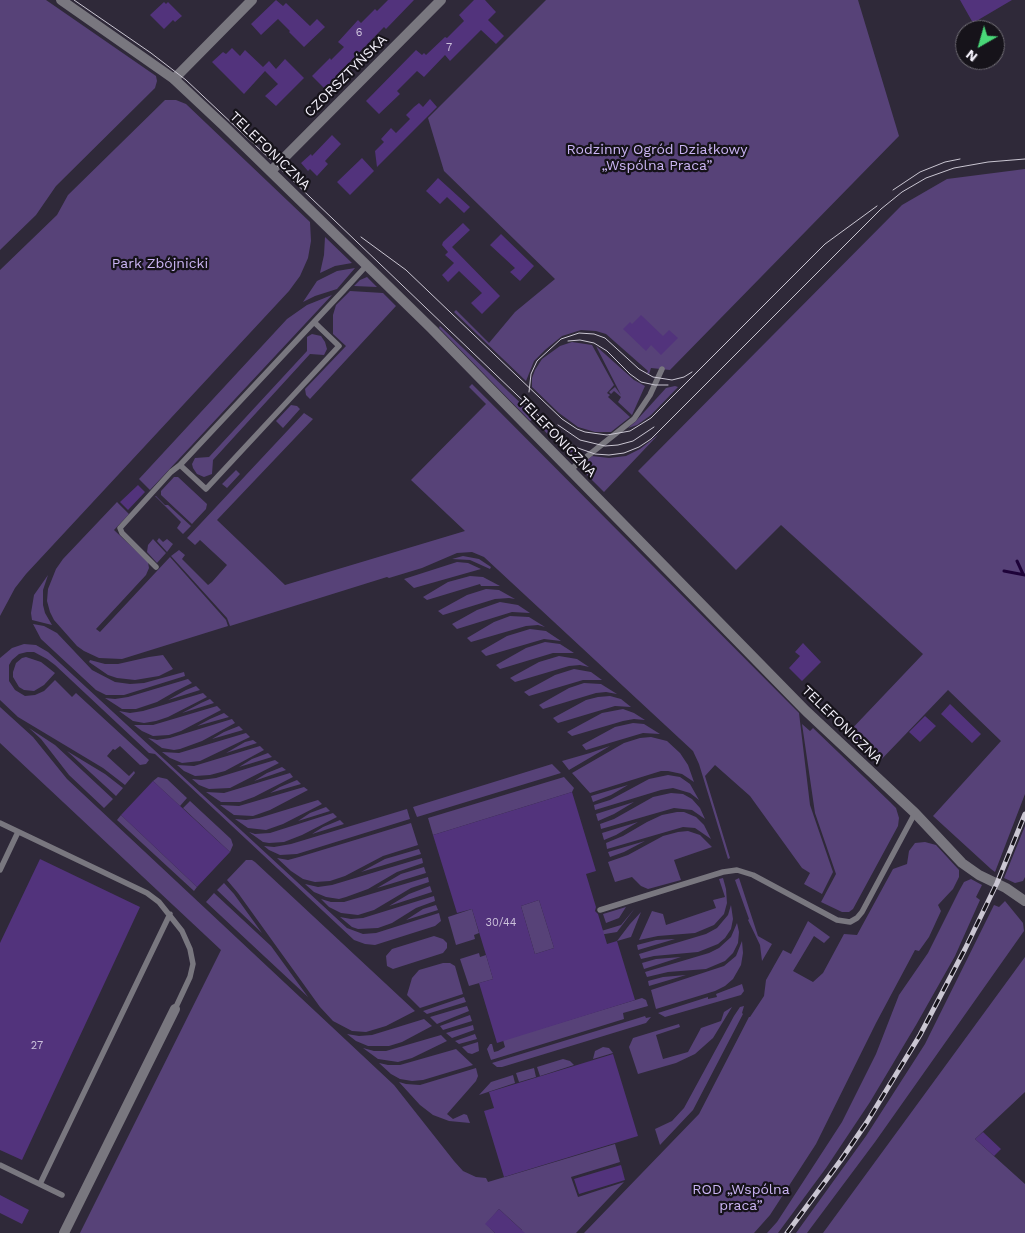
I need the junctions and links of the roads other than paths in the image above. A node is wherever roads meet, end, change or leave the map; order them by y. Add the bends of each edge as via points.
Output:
1 (252, 0) edge
2 (441, 0) edge
3 (65, 1) edge
4 (174, 79) junction
5 (270, 171) junction
6 (367, 265) junction
7 (314, 322) junction
8 (662, 369) dead end
9 (180, 465) junction
10 (570, 470) junction
11 (156, 567) dead end
12 (916, 813) junction
13 (0, 823) edge
14 (18, 832) junction
15 (0, 870) edge
16 (1024, 899) edge
17 (600, 910) dead end
18 (170, 914) junction
19 (175, 1009) joint
20 (0, 1165) edge
21 (40, 1184) junction
22 (62, 1195) dead end
23 (64, 1233) edge

1 - 4 street
2 - 5 street, CZORSZTYŃSKA
3 - 4 street, TELEFONICZNA
4 - 5 street, TELEFONICZNA
5 - 6 street, TELEFONICZNA
6 - 7 lane
6 - 10 street, TELEFONICZNA
7 - 9 lane
7 - 9 lane via 339,346 206,489
8 - 10 lane via 634,419
9 - 11 lane via 120,528
10 - 12 street, TELEFONICZNA via 814,719
12 - 16 street, TELEFONICZNA via 962,863
12 - 17 lane via 862,912 850,922 838,920 753,875 737,870
13 - 14 lane
14 - 15 lane
14 - 18 lane via 147,894
18 - 19 lane via 182,931 193,964
18 - 21 lane
19 - 23 street
20 - 21 lane
21 - 22 lane

